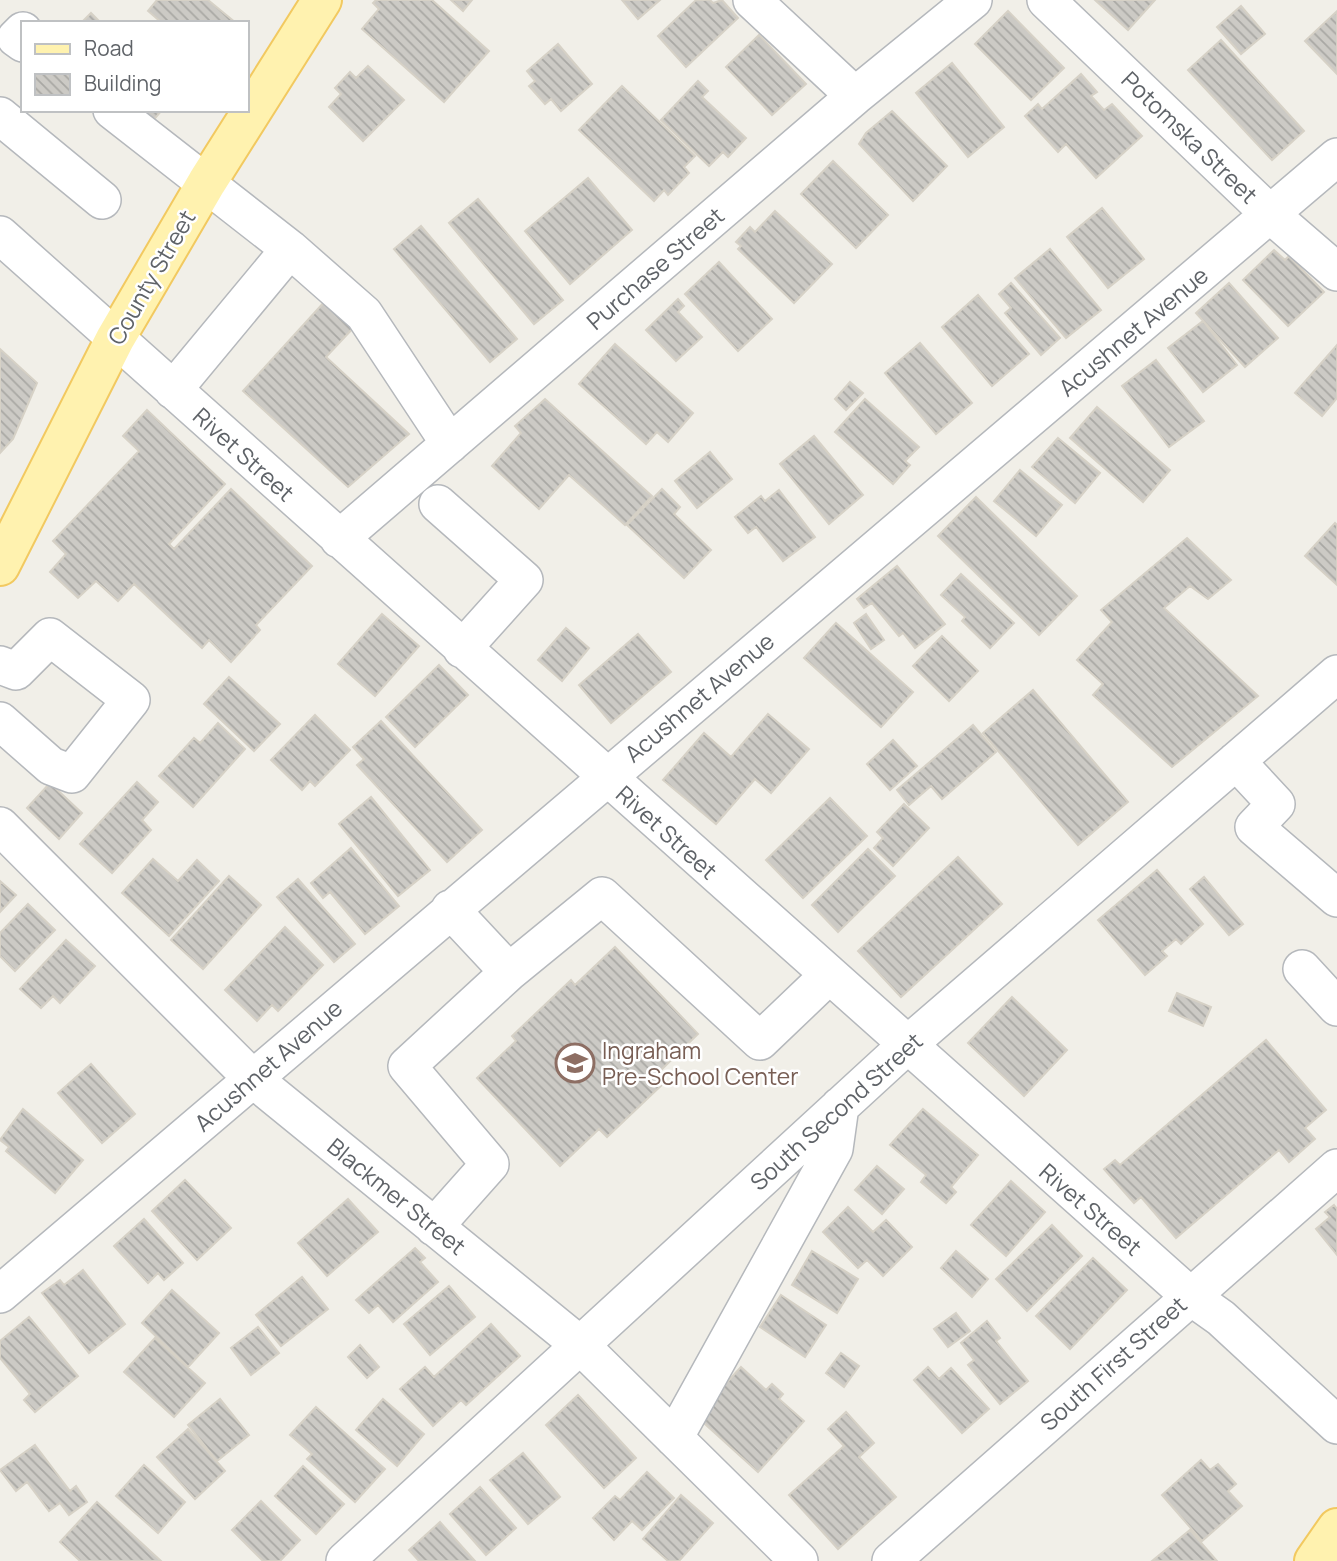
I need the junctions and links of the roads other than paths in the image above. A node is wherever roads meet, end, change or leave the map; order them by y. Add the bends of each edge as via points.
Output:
1 (322, 0) edge
2 (752, 0) edge
3 (974, 0) edge
4 (1046, 0) edge
5 (855, 96) junction
6 (114, 112) edge
7 (0, 116) edge
8 (1337, 157) edge
9 (207, 182) junction
10 (102, 200) dead end
11 (1271, 215) junction
12 (0, 235) edge
13 (290, 249) junction
14 (1337, 272) edge
15 (115, 339) junction
16 (173, 390) junction
17 (450, 444) junction
18 (438, 503) dead end
19 (339, 539) junction
20 (0, 566) edge
21 (462, 649) junction
22 (8, 668) edge
23 (1337, 674) edge
24 (0, 707) edge
25 (0, 721) edge
26 (1236, 761) junction
27 (605, 777) junction
28 (0, 826) edge
29 (1337, 898) edge
30 (450, 909) junction
31 (1302, 969) dead end
32 (509, 972) junction
33 (828, 976) junction
34 (1337, 1007) edge
35 (906, 1046) junction
36 (252, 1078) junction
37 (840, 1106) junction
38 (1337, 1168) edge
39 (434, 1227) junction
40 (0, 1294) edge
41 (1189, 1296) junction
42 (580, 1345) junction
43 (1337, 1425) edge
44 (674, 1437) junction
45 (1337, 1528) edge
46 (345, 1561) edge
47 (799, 1561) edge
48 (891, 1561) edge
49 (1314, 1561) edge

1 - 9 main road, County Street
2 - 5 street
3 - 5 street, Purchase Street
4 - 11 street, Potomska Street
5 - 17 street, Purchase Street
6 - 9 street
7 - 10 street
8 - 11 street, Acushnet Avenue
9 - 13 street
9 - 15 main road, County Street
11 - 14 street, Potomska Street
11 - 27 street, Acushnet Avenue
12 - 15 street, Rivet Street
13 - 16 street
13 - 17 street via 364,314
15 - 16 street, Rivet Street
15 - 20 main road, County Street
16 - 19 street, Rivet Street
17 - 19 street, Purchase Street
18 - 21 street via 524,580
19 - 21 street, Rivet Street
21 - 27 street, Rivet Street
22 - 24 street
22 - 25 street via 50,637 131,700 72,775 51,766
23 - 26 street, South Second Street
26 - 29 street via 1276,804 1254,827
26 - 35 street, South Second Street
27 - 30 street, Acushnet Avenue
27 - 33 street, Rivet Street
28 - 36 street, Blackmer Street
30 - 32 street
30 - 36 street, Acushnet Avenue
31 - 34 street
32 - 33 street via 602,897 760,1041
32 - 39 street via 407,1066 490,1164
33 - 35 street, Rivet Street
35 - 37 street, South Second Street
35 - 41 street, Rivet Street
36 - 39 street, Blackmer Street
36 - 40 street, Acushnet Avenue
37 - 42 street, South Second Street
37 - 44 street via 834,1149
38 - 41 street, South First Street
39 - 42 street, Blackmer Street
41 - 43 street, Rivet Street via 1222,1318
41 - 48 street, South First Street
42 - 44 street, Blackmer Street
42 - 46 street, South Second Street
44 - 47 street, Blackmer Street
45 - 49 main road

